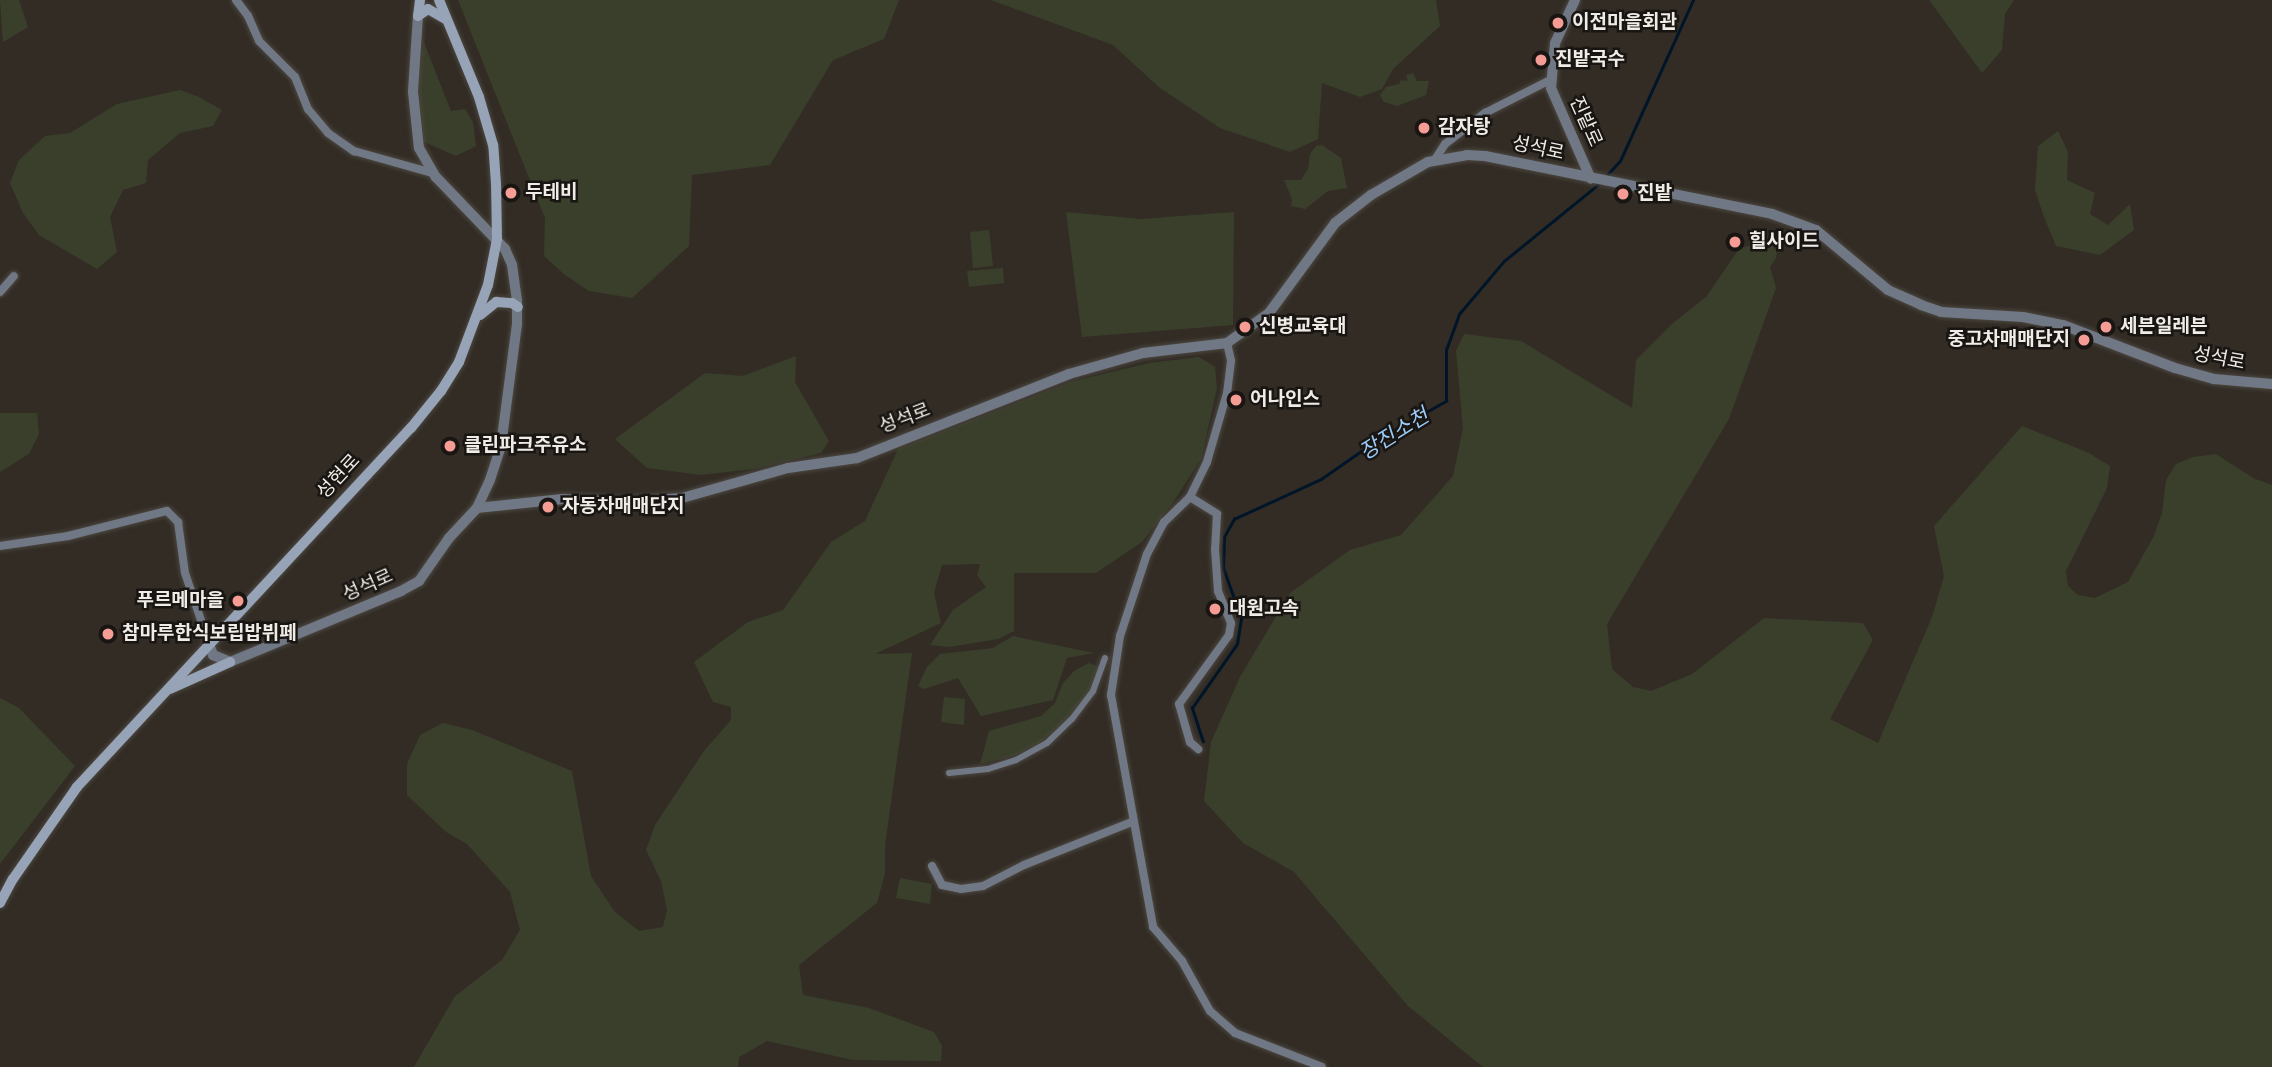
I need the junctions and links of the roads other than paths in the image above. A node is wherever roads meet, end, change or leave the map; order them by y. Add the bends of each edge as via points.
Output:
1 (236, 0) edge
2 (419, 0) edge
3 (439, 0) edge
4 (1575, 0) edge
5 (418, 16) junction
6 (448, 21) junction
7 (1550, 80) junction
8 (1434, 161) junction
9 (433, 173) junction
10 (1593, 179) junction
11 (497, 239) junction
12 (15, 275) dead end
13 (0, 292) edge
14 (518, 307) junction
15 (477, 320) junction
16 (1227, 343) junction
17 (2272, 384) edge
18 (1191, 497) junction
19 (477, 508) junction
20 (0, 546) edge
21 (209, 643) junction
22 (1105, 658) dead end
23 (230, 662) junction
24 (164, 691) junction
25 (1198, 750) dead end
26 (948, 774) dead end
27 (1134, 821) junction
28 (932, 866) dead end
29 (0, 903) edge
30 (1322, 1067) edge

1 - 9 street via 258,41 295,77 308,109 328,133 354,151
2 - 5 main road
3 - 6 main road, 성현로
4 - 7 street, 진밭로 via 1555,43
5 - 6 main road via 430,9
5 - 9 street via 415,127 423,158
6 - 11 main road, 성현로 via 493,145
7 - 8 street via 1485,113 1445,144
7 - 10 street, 진밭로
8 - 10 street, 성석로 via 1485,156
8 - 16 street, 성석로 via 1370,195 1335,223 1269,313
9 - 11 street
10 - 17 street, 성석로 via 1741,206 1799,222 1816,230 1888,290 1941,312 2011,316 2063,326 2214,379
11 - 14 street via 509,256
11 - 15 main road, 성현로
12 - 13 street
14 - 15 main road via 496,302
14 - 19 street via 501,446
15 - 21 main road, 성현로 via 459,362 411,428
16 - 18 street via 1231,360 1227,393 1207,462
16 - 19 street, 성석로 via 1143,353 1069,374 857,457 788,468 682,498 623,502 552,499
18 - 25 street via 1217,514 1218,591 1231,623 1229,635 1179,704
18 - 27 street via 1164,522 1147,554 1120,636 1111,695
19 - 23 street, 성석로 via 419,581
20 - 21 street via 68,536 167,511 178,522 185,573
21 - 23 street via 213,655
21 - 24 main road, 성현로
22 - 26 street via 1093,691 1047,743 988,769
23 - 24 main road
24 - 29 main road, 성현로 via 77,788
27 - 28 street via 983,886 942,886
27 - 30 street via 1153,927 1182,961 1210,1012 1235,1033

